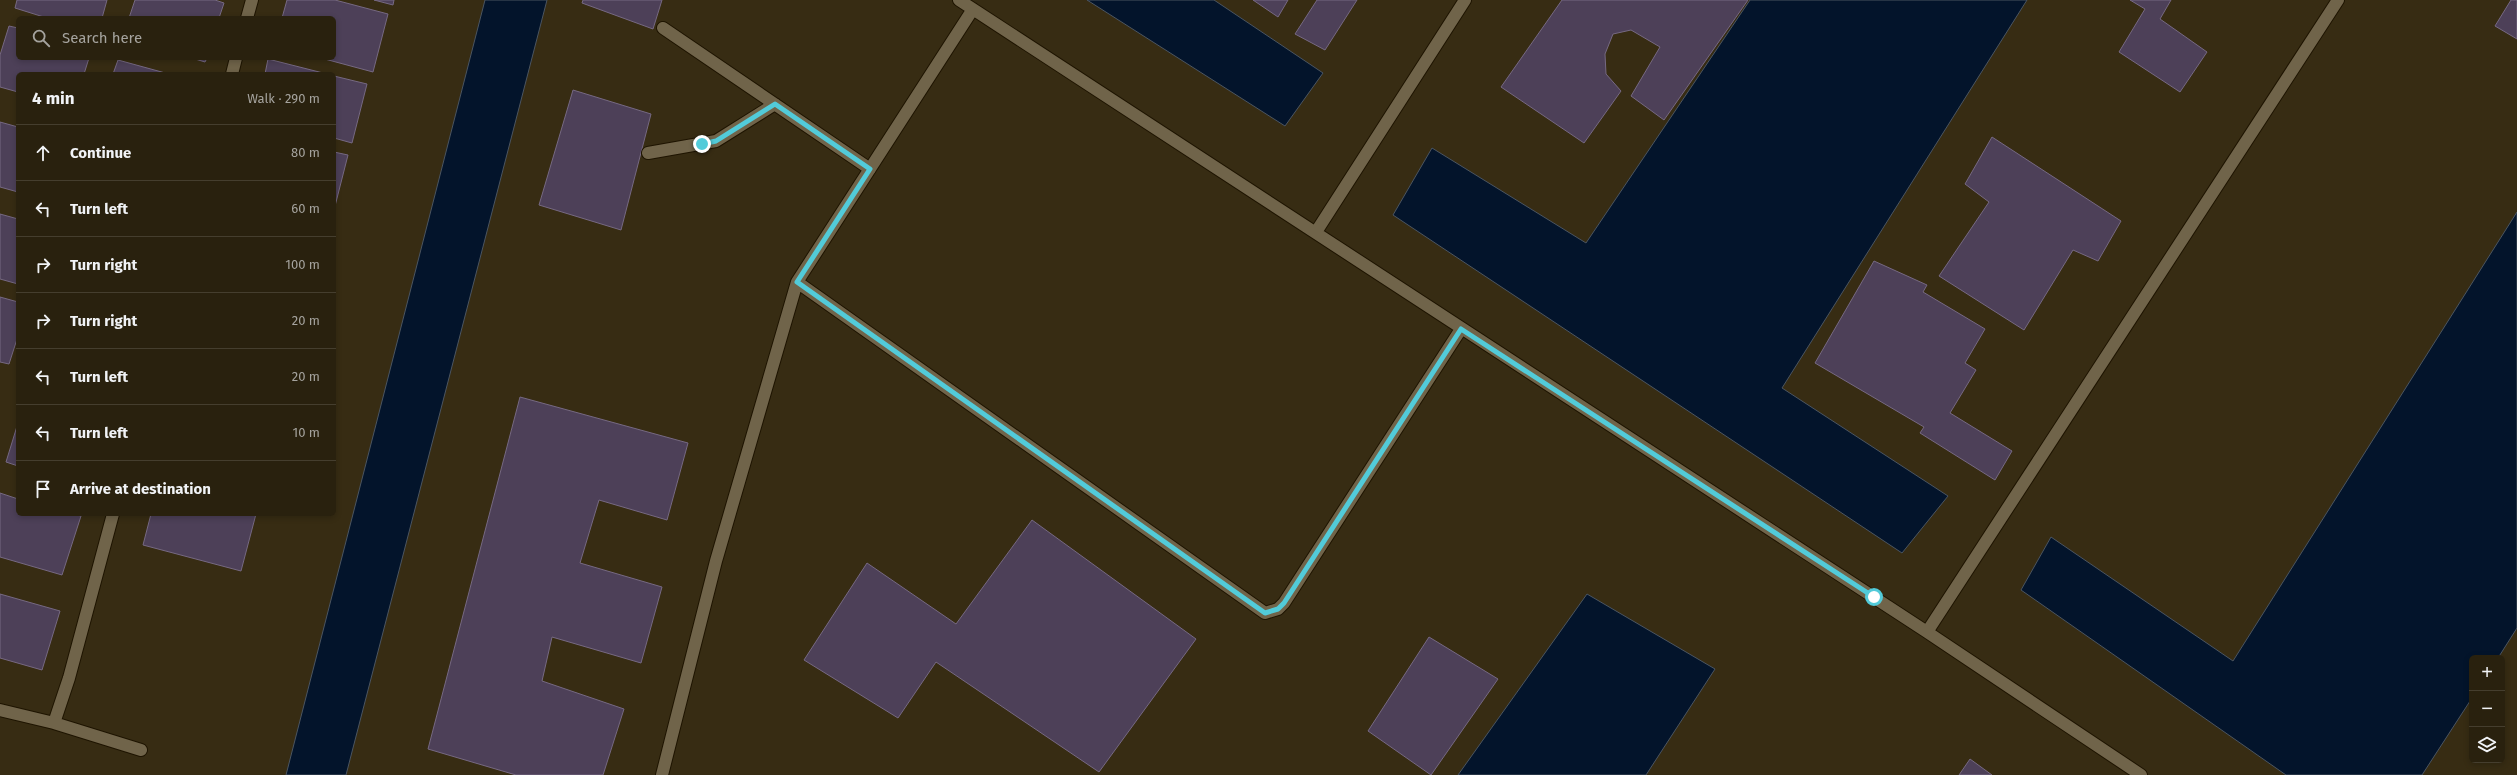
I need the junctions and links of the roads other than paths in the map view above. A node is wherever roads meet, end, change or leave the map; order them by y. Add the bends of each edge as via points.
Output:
1 (252, 0) edge
2 (959, 0) edge
3 (1465, 0) edge
4 (2338, 0) edge
5 (973, 9) junction
6 (248, 16) edge
7 (663, 28) dead end
8 (236, 60) edge
9 (232, 72) edge
10 (775, 104) junction
11 (648, 153) dead end
12 (870, 169) junction
13 (1316, 232) junction
14 (797, 282) junction
15 (1461, 329) junction
16 (112, 516) edge
17 (1927, 632) junction
18 (0, 710) edge
19 (54, 723) junction
20 (141, 750) dead end
21 (662, 775) edge
22 (2141, 775) edge

1 - 6 street
2 - 5 street
3 - 13 street
4 - 17 street
5 - 12 street
5 - 13 street
7 - 10 street
8 - 9 street
10 - 11 street via 716,141
10 - 12 street
12 - 14 street
13 - 15 street
14 - 15 street via 1265,613 1278,609 1284,603
14 - 21 street via 716,561
15 - 17 street
16 - 19 street via 69,678
17 - 22 street
18 - 19 street
19 - 20 street

